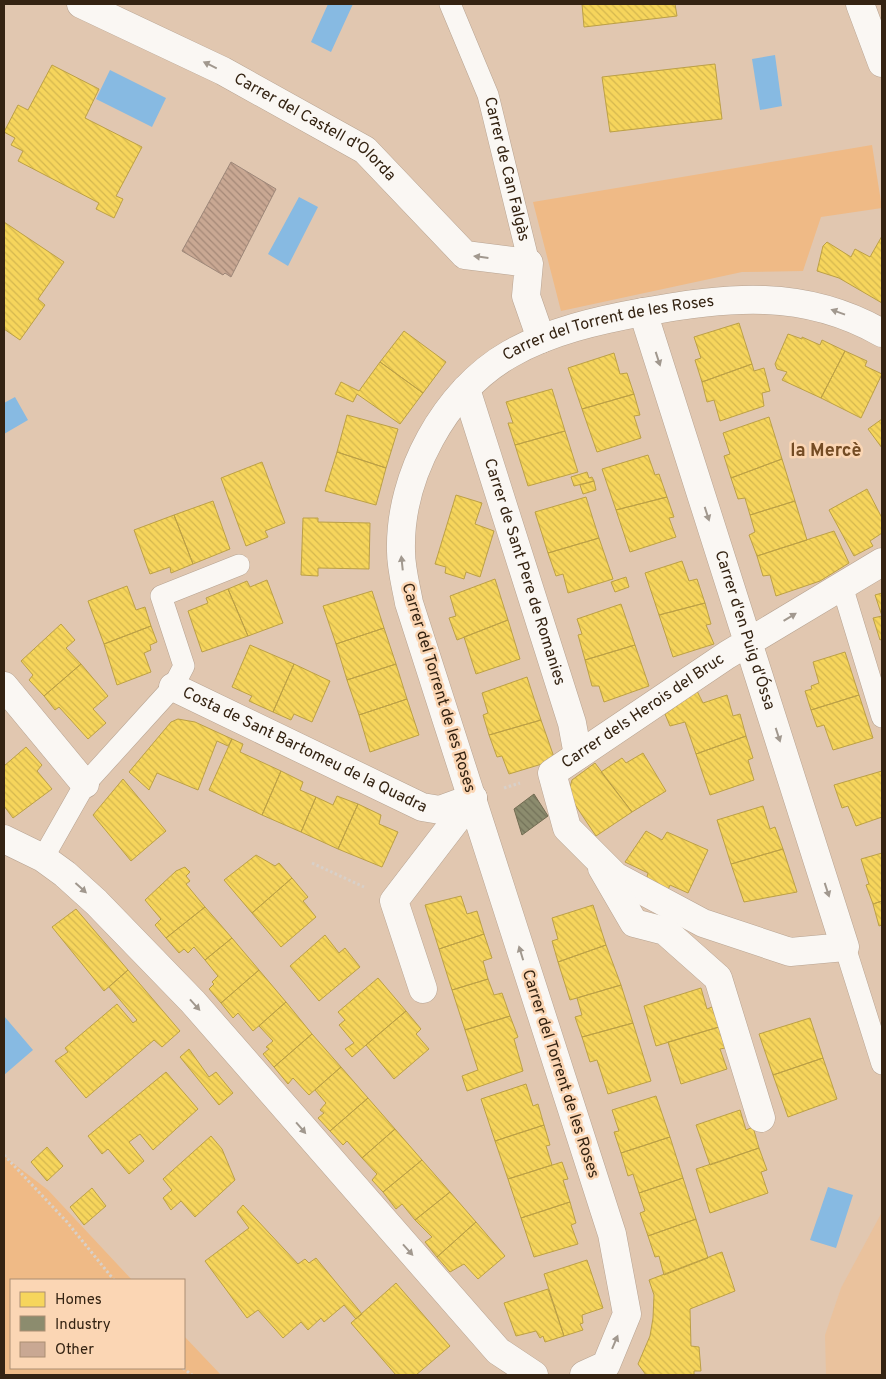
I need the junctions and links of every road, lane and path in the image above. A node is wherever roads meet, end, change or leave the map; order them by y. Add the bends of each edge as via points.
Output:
1 (81, 4) edge
2 (450, 4) edge
3 (860, 4) edge
4 (882, 62) edge
5 (530, 262) junction
6 (643, 312) junction
7 (882, 333) edge
8 (541, 339) junction
9 (466, 389) junction
10 (882, 562) edge
11 (239, 565) dead end
12 (842, 586) junction
13 (749, 642) junction
14 (4, 686) edge
15 (173, 687) junction
16 (882, 716) edge
17 (578, 755) junction
18 (552, 773) junction
19 (85, 784) junction
20 (473, 798) junction
21 (4, 839) edge
22 (595, 856) junction
23 (43, 858) junction
24 (312, 863) dead end
25 (394, 901) junction
26 (845, 947) junction
27 (423, 989) dead end
28 (882, 1064) edge
29 (761, 1118) dead end
30 (4, 1155) edge
31 (113, 1279) edge
32 (534, 1375) edge
33 (584, 1375) edge

5 -> 1 street, Carrer del Castell d'Olorda via 465,255 365,150 223,71
2 - 5 lane, Carrer de Can Falgàs via 488,95
3 - 4 street
5 - 8 street, Carrer de Can Falgàs via 526,296
7 -> 6 street, Carrer del Torrent de les Roses via 862,321 831,310 766,298 671,306
6 - 8 street, Carrer del Torrent de les Roses via 625,314
6 -> 13 street, Carrer d'en Puig d'Óssa
8 - 9 street, Carrer del Torrent de les Roses via 488,368
9 - 17 street, Carrer de Sant Pere de Romanies via 572,723
20 -> 9 street, Carrer del Torrent de les Roses via 409,603 401,550 408,491 421,458 438,427
10 - 12 street, Carrer dels Herois del Bruc
11 - 15 lane via 161,596 184,666
13 -> 12 street, Carrer dels Herois del Bruc
12 - 16 lane
13 - 17 street, Carrer dels Herois del Bruc
13 -> 26 street, Carrer d'en Puig d'Óssa
14 - 19 street
15 - 19 lane, Costa de Sant Bartomeu de la Quadra
15 - 20 street, Costa de Sant Bartomeu de la Quadra via 422,807 440,810
17 - 18 street, Carrer dels Herois del Bruc
18 - 20 path, Carrer dels Herois del Bruc
18 - 22 street via 567,828
19 - 23 lane, Costa de Sant Bartomeu de la Quadra
20 - 25 street
33 -> 20 street, Carrer del Torrent de les Roses via 606,1365 627,1314 612,1234
21 - 23 street
22 - 26 street via 615,876 704,923 790,952
22 - 29 street via 634,923 665,931 718,978
23 -> 32 street via 96,902 193,1002 498,1351
24 - 25 path
25 - 27 street
26 - 28 lane, Carrer d'en Puig d'Óssa
30 - 31 path via 67,1222

